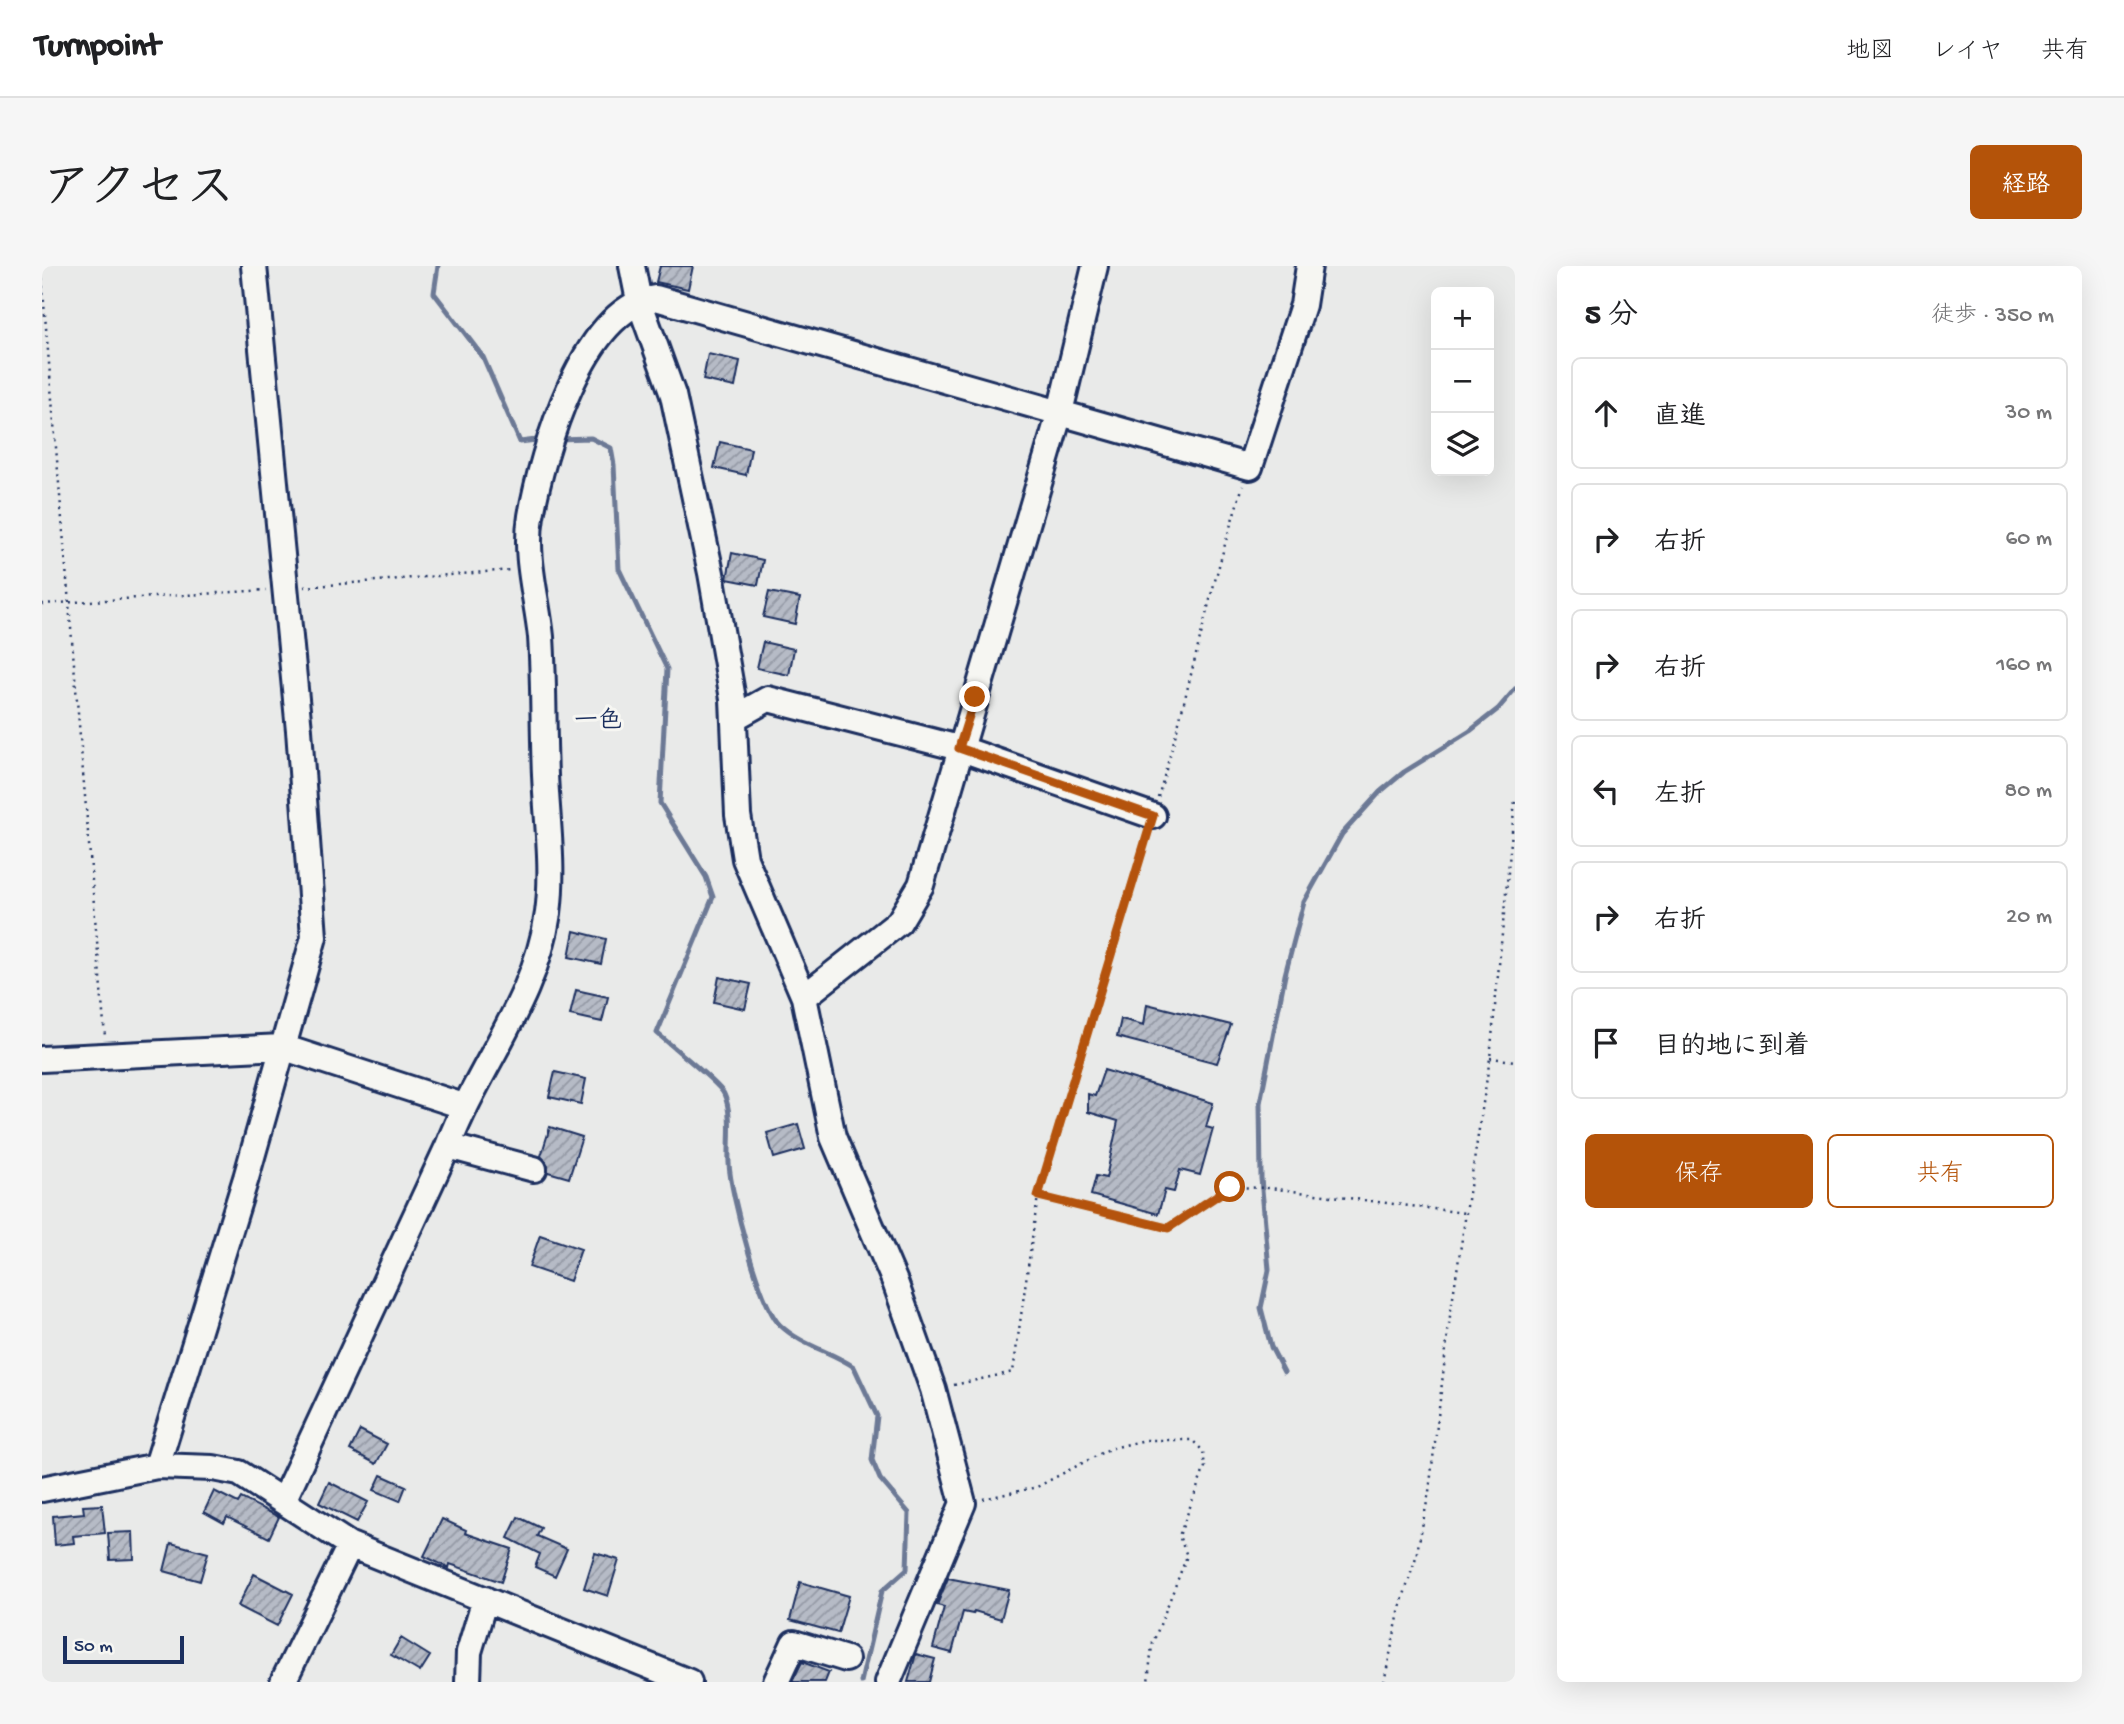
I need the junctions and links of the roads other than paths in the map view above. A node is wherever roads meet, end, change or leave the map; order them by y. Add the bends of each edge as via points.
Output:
1 (254, 266) edge
2 (632, 266) edge
3 (1095, 266) edge
4 (1309, 266) edge
5 (639, 300) junction
6 (1060, 412) junction
7 (734, 718) junction
8 (959, 748) junction
9 (1153, 816) road end
10 (804, 998) junction
11 (282, 1048) junction
12 (42, 1059) edge
13 (463, 1106) junction
14 (448, 1146) junction
15 (534, 1169) dead end
16 (157, 1466) junction
17 (42, 1489) edge
18 (283, 1501) junction
19 (349, 1545) junction
20 (485, 1599) junction
21 (846, 1660) dead end
22 (283, 1682) edge
23 (468, 1682) edge
24 (689, 1682) edge
25 (776, 1682) edge
26 (888, 1682) edge

1 - 11 street via 314,937
2 - 5 street
3 - 6 street
4 - 6 street via 1303,305 1250,467
5 - 6 street via 656,298
5 - 7 street via 673,395 691,471
5 - 13 street via 600,332 577,372 555,423 531,517 541,638 548,912 540,950 510,1027
6 - 8 street
7 - 8 street via 768,699
7 - 10 street via 738,815 745,859
8 - 9 street
8 - 10 street via 921,886 899,922
10 - 26 street via 833,1137 895,1282 933,1389 962,1503
11 - 12 street
11 - 13 street
11 - 16 street
13 - 14 street
14 - 15 street
14 - 18 street
16 - 17 street
16 - 18 street via 239,1474
18 - 19 street
19 - 20 street
19 - 22 street
20 - 23 street via 469,1652
20 - 24 street
21 - 25 street via 793,1643

